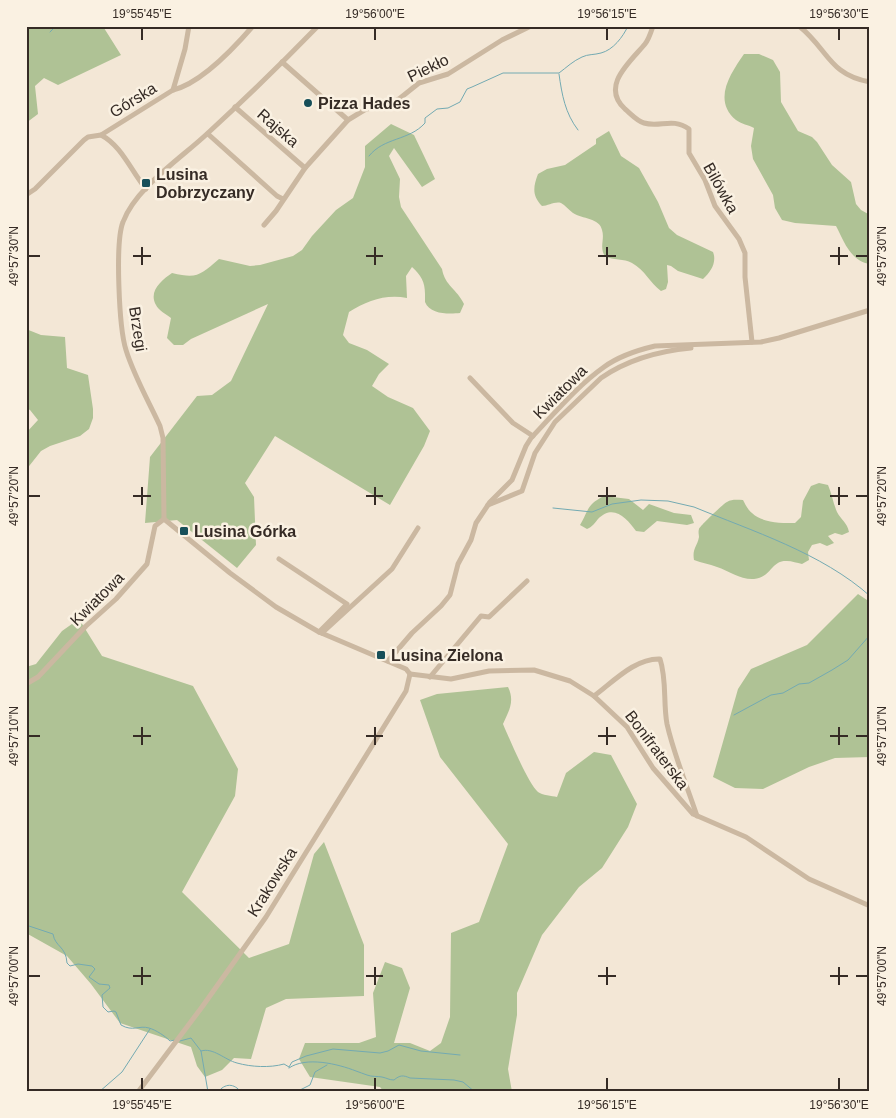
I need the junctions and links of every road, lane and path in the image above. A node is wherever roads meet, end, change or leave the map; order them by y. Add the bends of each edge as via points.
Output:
1 (189, 26) edge
2 (253, 26) edge
3 (318, 26) edge
4 (531, 26) edge
5 (653, 26) edge
6 (799, 26) edge
7 (282, 62) junction
8 (870, 82) edge
9 (173, 90) junction
10 (235, 107) junction
11 (348, 120) junction
12 (208, 134) junction
13 (101, 135) junction
14 (305, 168) junction
15 (146, 189) junction
16 (26, 195) edge
17 (283, 199) junction
18 (264, 225) dead end
19 (870, 310) edge
20 (752, 342) junction
21 (714, 344) junction
22 (470, 378) dead end
23 (533, 436) junction
24 (487, 505) junction
25 (164, 519) junction
26 (418, 528) dead end
27 (280, 559) dead end
28 (527, 581) dead end
29 (321, 632) junction
30 (388, 661) junction
31 (410, 674) junction
32 (430, 677) junction
33 (26, 684) edge
34 (594, 696) junction
35 (697, 816) junction
36 (870, 906) edge
37 (138, 1092) edge

1 - 9 street
2 - 9 street, Górska via 207,71 183,88
3 - 7 street, Brzegi
4 - 11 street, Piekło via 448,74 419,83 387,106 366,109
5 - 20 street, Bilówka via 646,42 623,68 616,95 619,103 637,120 644,123 675,122 689,129 689,153 715,206 745,253
6 - 8 street via 843,73
7 - 10 street, Brzegi
7 - 11 street
9 - 13 street, Górska
10 - 12 street, Brzegi
10 - 14 street, Rajska
11 - 14 street, Piekło
12 - 15 street, Brzegi
12 - 17 street
13 - 15 street via 128,162
13 - 16 street, Górska via 84,140
14 - 17 street, Piekło
15 - 25 street, Brzegi via 131,205 120,230 120,286 126,349 163,438
17 - 18 street, Piekło
19 - 20 street, Kwiatowa via 779,338
20 - 21 street, Kwiatowa
21 - 23 street, Kwiatowa via 655,346 605,366
21 - 24 street via 644,356 600,378 555,422 535,454 522,491
22 - 23 street via 513,422
23 - 24 street, Kwiatowa via 512,480
24 - 30 street, Kwiatowa via 458,564 450,595
25 - 29 street via 276,607
25 - 33 street, Kwiatowa via 155,526 147,564 134,580 38,677
26 - 29 street via 392,569
27 - 29 street via 347,604
28 - 32 street via 489,618 481,616
29 - 30 street
30 - 31 street
31 - 32 street, Bonifraterska
31 - 37 street, Krakowska via 406,692 266,917
32 - 34 street, Bonifraterska via 451,680 489,671 534,670 570,681
34 - 35 street, Bonifraterska via 627,727 665,783
34 - 35 street via 634,666 649,659 660,659 668,725
35 - 36 street, Bonifraterska via 746,837 819,884

